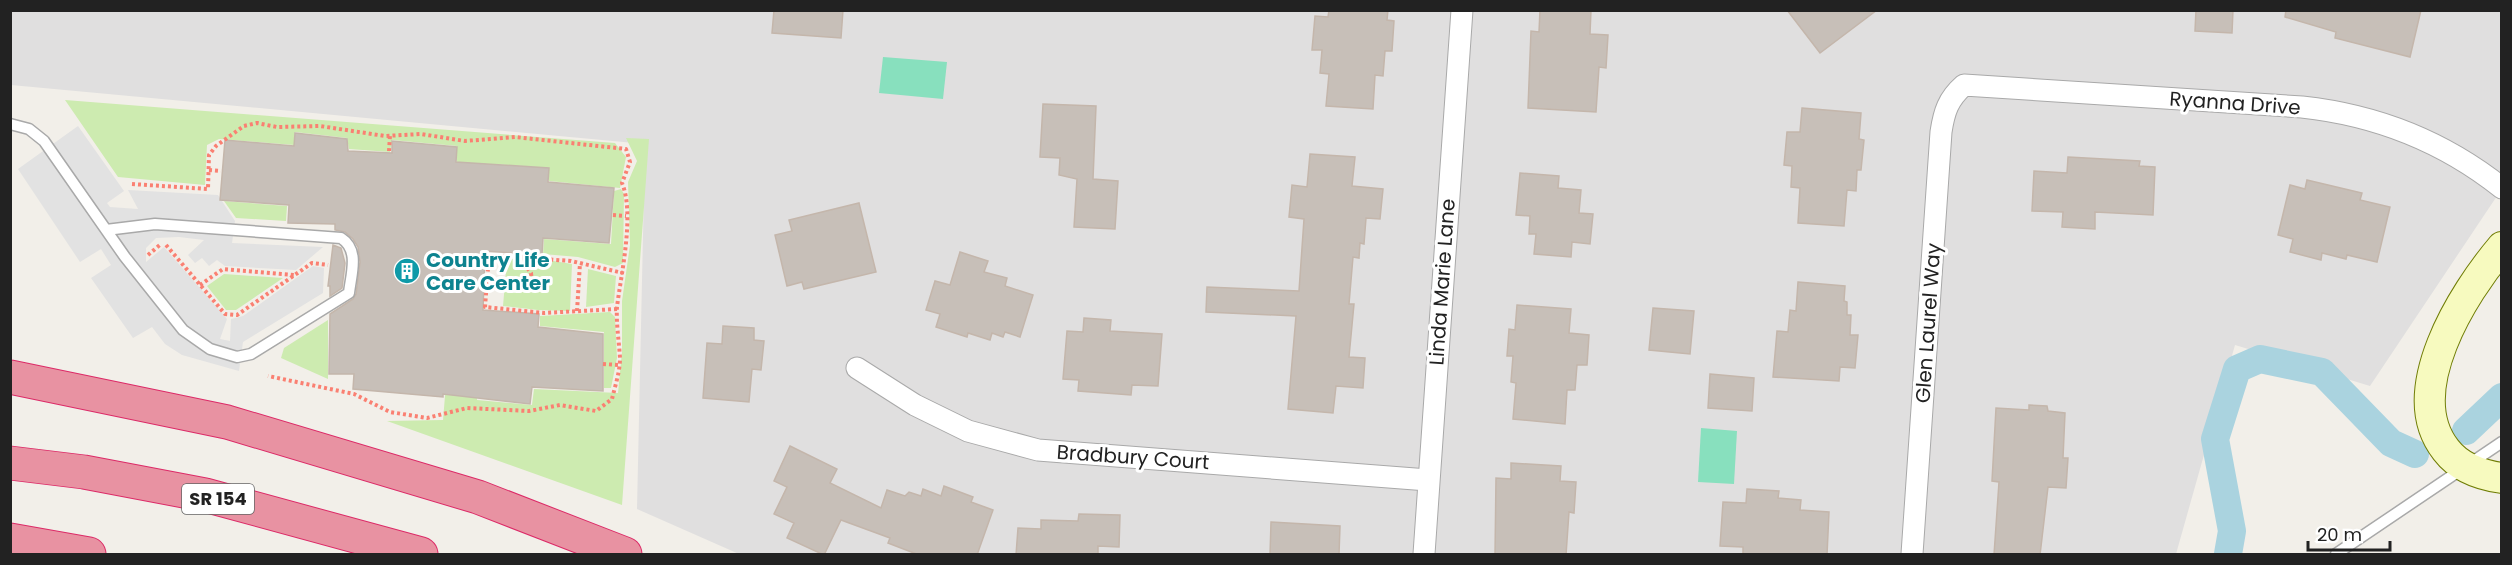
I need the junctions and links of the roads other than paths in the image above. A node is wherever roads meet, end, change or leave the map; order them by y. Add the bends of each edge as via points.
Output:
1 (1462, 10) edge
2 (1953, 94) joint
3 (10, 123) edge
4 (2502, 188) edge
5 (106, 230) junction
6 (2502, 247) edge
7 (857, 368) dead end
8 (10, 377) edge
9 (2502, 442) edge
10 (10, 463) edge
11 (2465, 467) junction
12 (2502, 478) edge
13 (1428, 480) junction
14 (10, 540) edge
15 (89, 555) edge
16 (421, 555) edge
17 (624, 555) edge
18 (1424, 555) edge
19 (1912, 555) edge
20 (2336, 555) edge

1 - 13 street, Linda Marie Lane
2 - 4 street, Ryanna Drive via 1965,85 2328,110 2380,122 2416,136 2459,158
2 - 19 street, Glen Laurel Way via 1944,110 1941,132
3 - 5 lane via 29,129 44,141
5 - 5 lane via 183,330 210,349 237,357 251,354 349,293 354,251 341,238 155,224
6 - 11 street via 2466,296 2451,325 2438,355 2430,394 2434,430 2448,453
7 - 13 street, Bradbury Court via 915,405 968,431 1038,450
8 - 17 highway via 227,422 478,497
9 - 11 lane
10 - 16 highway, SR 154 via 84,472 205,495
11 - 12 street
11 - 20 lane
13 - 18 street, Linda Marie Lane
14 - 15 highway

